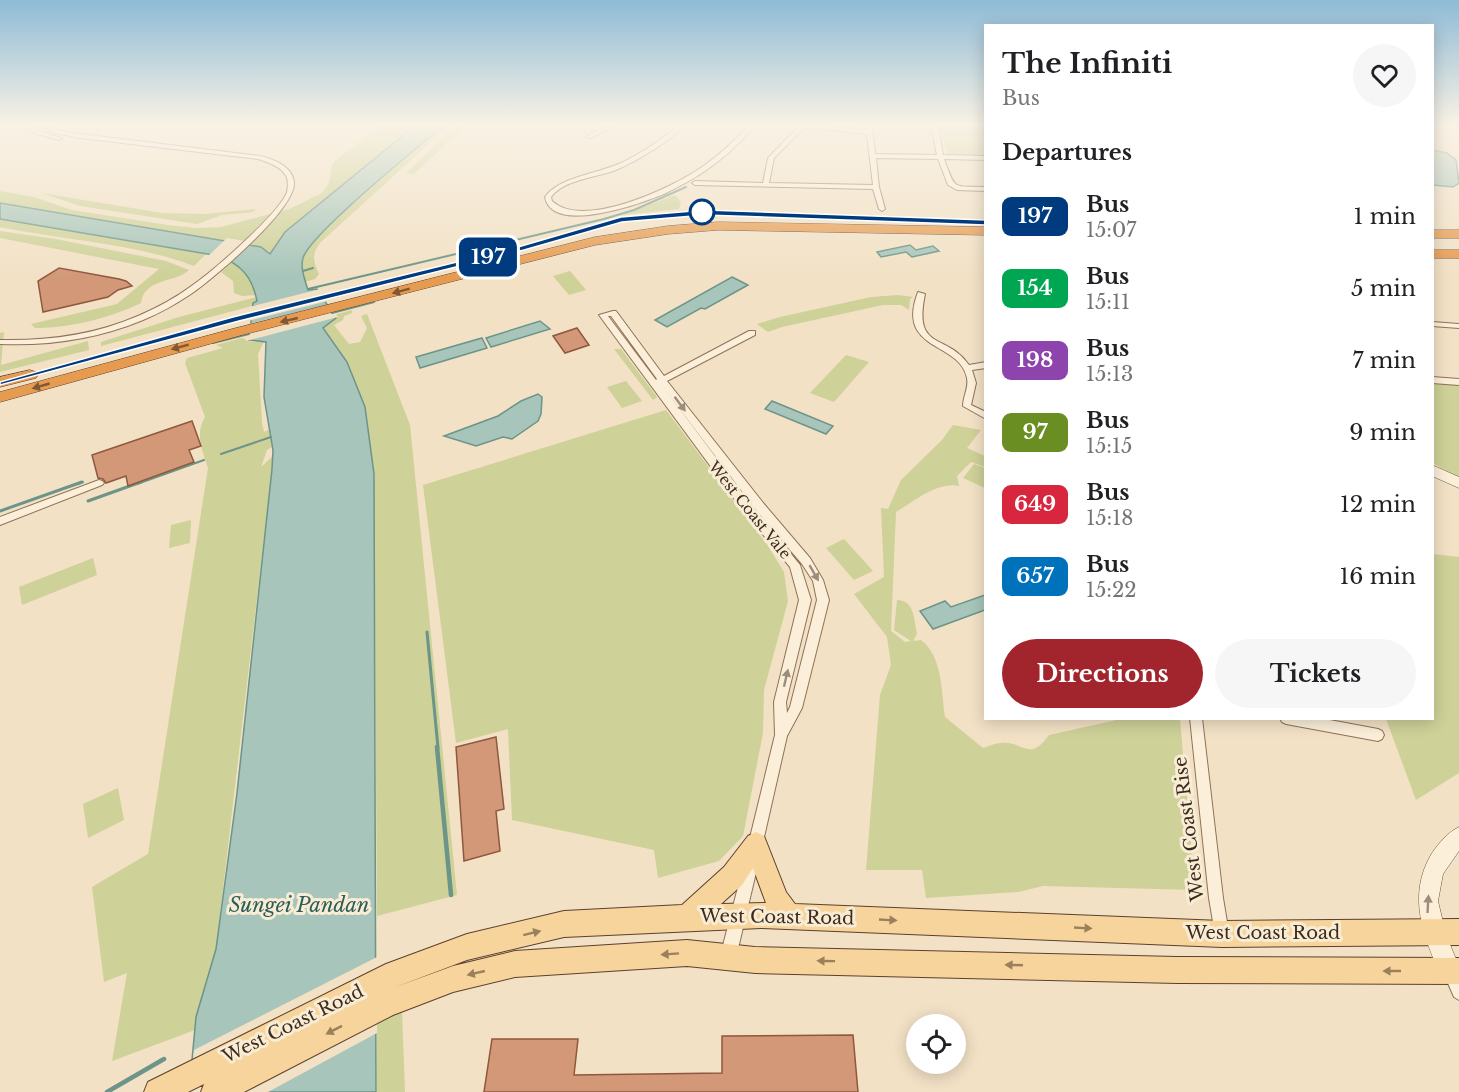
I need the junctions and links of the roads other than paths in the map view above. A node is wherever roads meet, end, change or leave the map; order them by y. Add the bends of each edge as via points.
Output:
1 (592, 175) edge
2 (691, 175) edge
3 (768, 175) edge
4 (874, 175) edge
5 (947, 175) edge
6 (285, 176) joint
7 (695, 183) dead end
8 (766, 184) junction
9 (876, 187) junction
10 (984, 189) edge
11 (882, 209) dead end
12 (984, 229) edge
13 (1434, 234) edge
14 (1459, 234) edge
15 (1434, 246) edge
16 (1459, 247) edge
17 (1434, 254) edge
18 (1459, 254) edge
19 (921, 294) dead end
20 (1434, 324) edge
21 (236, 326) junction
22 (1459, 326) edge
23 (752, 333) dead end
24 (0, 335) edge
25 (634, 340) junction
26 (0, 342) edge
27 (623, 343) junction
28 (984, 365) edge
29 (966, 368) junction
30 (1434, 380) edge
31 (657, 382) junction
32 (1459, 382) edge
33 (0, 383) edge
34 (0, 397) edge
35 (984, 415) edge
36 (1434, 471) edge
37 (99, 483) dead end
38 (1459, 483) edge
39 (0, 520) edge
40 (1196, 720) edge
41 (1297, 720) edge
42 (781, 735) junction
43 (1378, 735) dead end
44 (1459, 837) edge
45 (756, 844) junction
46 (738, 915) junction
47 (788, 915) junction
48 (687, 916) junction
49 (1432, 931) junction
50 (1459, 932) edge
51 (1222, 934) junction
52 (728, 957) junction
53 (1456, 978) edge
54 (386, 991) junction
55 (158, 1092) edge
56 (215, 1092) edge

1 - 2 street via 558,186 548,197 549,202 567,213 617,208 649,198
3 - 8 street
4 - 9 street
5 - 10 street via 952,186
6 - 24 street via 283,189 269,211 195,280 158,304 76,332
6 - 26 street via 290,192 279,208 202,282 175,301 137,320 77,338
7 - 8 street
8 - 9 street
9 - 11 street
12 - 21 highway via 738,226 668,230 595,241
13 - 14 highway
15 - 16 highway
17 - 18 highway
19 - 29 street via 920,331
20 - 22 street
21 - 33 highway
21 -> 34 highway
23 - 31 street
25 - 27 street
25 - 27 street, West Coast Vale via 613,313 602,316
25 - 31 street, West Coast Vale
27 - 31 street, West Coast Vale
28 - 29 street
29 - 35 street via 972,384 967,406
30 - 32 street
42 -> 31 street, West Coast Vale via 780,702 805,600 795,565 748,510
31 -> 42 street, West Coast Vale via 818,580 823,600 796,708
36 - 38 street
37 - 39 street
40 - 51 street, West Coast Rise
41 - 43 street
42 - 45 street, West Coast Vale
49 -> 44 street, West Coast Road via 1429,883 1437,863
45 - 46 street, West Coast Vale
45 - 47 main road via 777,900
45 - 48 main road via 733,876
46 - 47 main road, West Coast Road
46 - 48 main road, West Coast Road
46 - 52 street, West Coast Vale
47 -> 51 main road, West Coast Road
54 -> 48 main road, West Coast Road via 467,947 564,924
49 - 50 main road
49 - 51 main road, West Coast Road
49 - 53 street, West Coast Road
53 -> 52 main road, West Coast Road
52 -> 54 main road, West Coast Road via 687,953 515,964
54 - 55 main road, West Coast Road via 184,1077
54 -> 56 main road, West Coast Road

